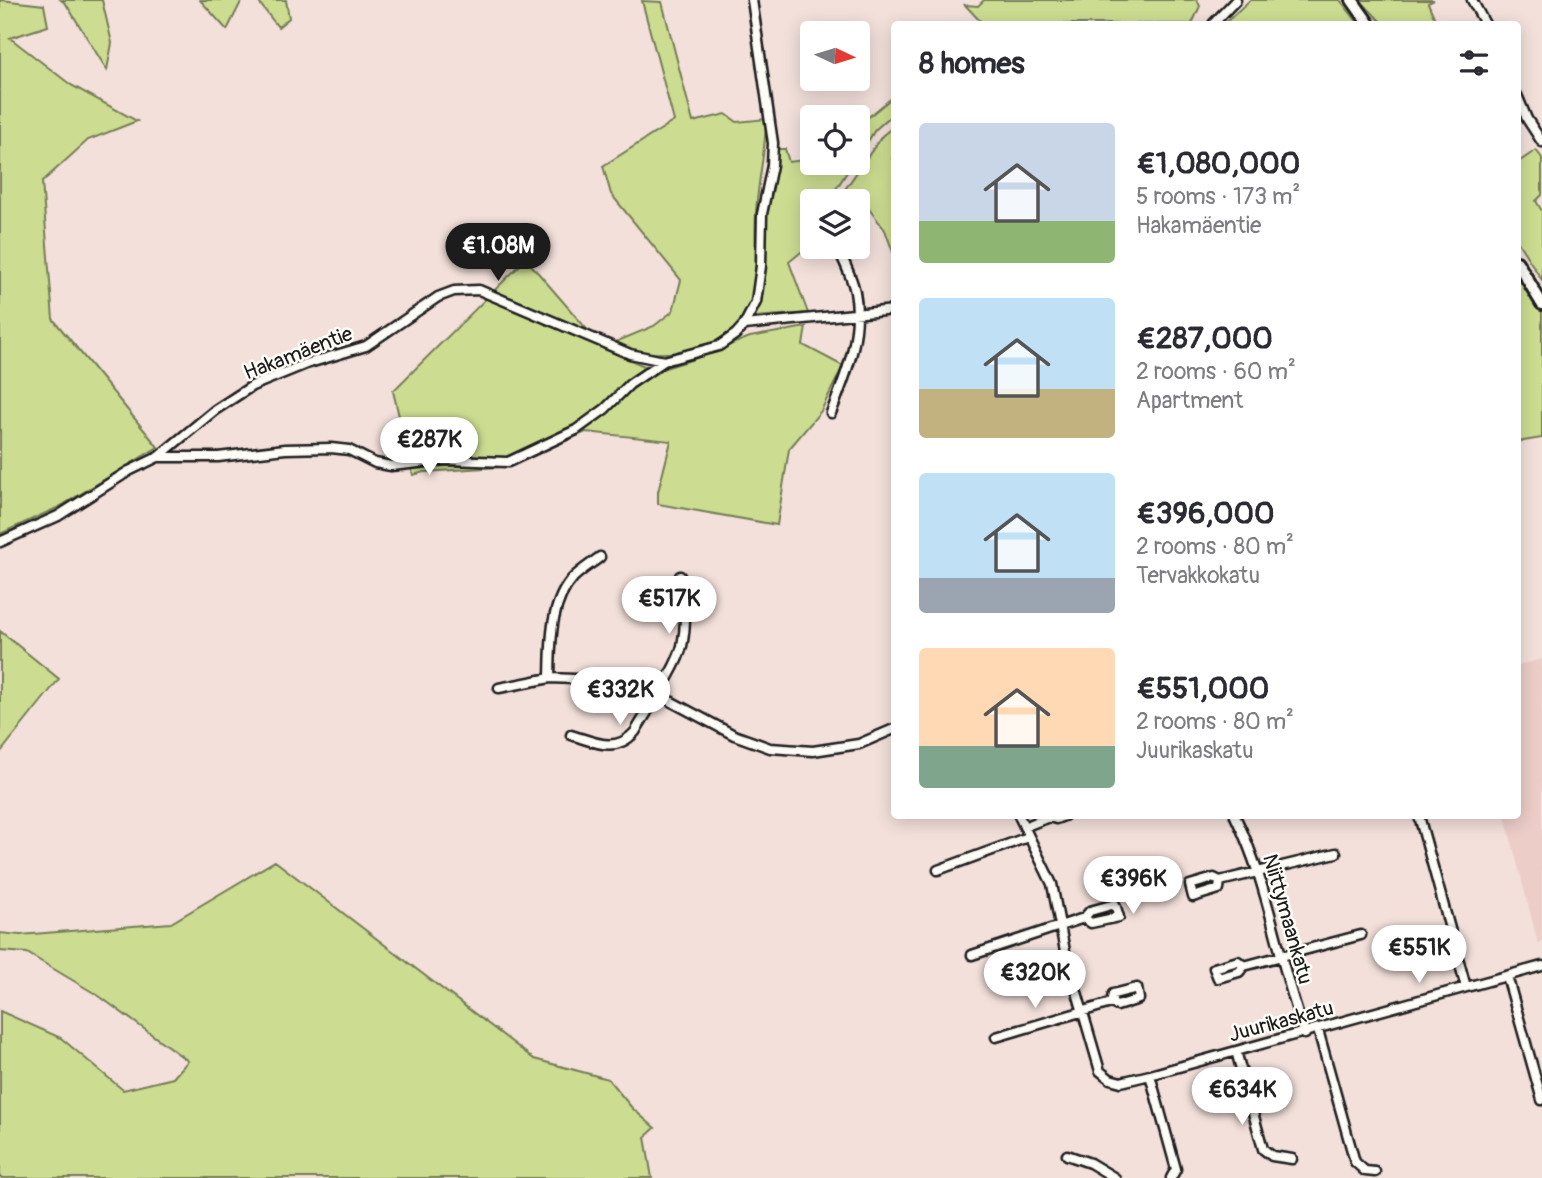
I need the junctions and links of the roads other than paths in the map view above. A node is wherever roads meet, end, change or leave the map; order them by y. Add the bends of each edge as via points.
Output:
1 (752, 0) edge
2 (1236, 0) edge
3 (1352, 0) edge
4 (1475, 1) edge
5 (1216, 21) edge
6 (1367, 21) edge
7 (1484, 21) edge
8 (1521, 105) edge
9 (1542, 142) edge
10 (842, 259) edge
11 (1521, 269) edge
12 (1542, 304) edge
13 (891, 310) edge
14 (856, 312) junction
15 (744, 325) junction
16 (664, 361) junction
17 (831, 413) dead end
18 (158, 457) junction
19 (0, 542) edge
20 (600, 557) dead end
21 (680, 576) dead end
22 (550, 678) junction
23 (499, 688) dead end
24 (657, 694) junction
25 (891, 730) edge
26 (571, 735) dead end
27 (1020, 819) edge
28 (1042, 819) edge
29 (1236, 819) edge
30 (1420, 819) edge
31 (1024, 827) junction
32 (1028, 837) junction
33 (1336, 853) dead end
34 (938, 870) dead end
35 (1258, 873) junction
36 (1220, 881) dead end
37 (1084, 918) dead end
38 (1061, 925) junction
39 (1361, 935) dead end
40 (972, 955) dead end
41 (1281, 955) junction
42 (1244, 966) dead end
43 (1542, 966) edge
44 (1507, 976) junction
45 (1466, 987) junction
46 (1111, 1003) dead end
47 (1082, 1011) junction
48 (1318, 1030) junction
49 (1305, 1034) junction
50 (996, 1037) dead end
51 (1236, 1051) junction
52 (1150, 1075) junction
53 (1542, 1100) edge
54 (1068, 1154) dead end
55 (1292, 1159) dead end
56 (1375, 1172) dead end
57 (1115, 1178) edge
58 (1171, 1178) edge

1 - 15 street, Hakamäentie via 773,143 756,302
2 - 5 street
3 - 6 street
4 - 7 street
8 - 9 street
10 - 14 street via 855,292
11 - 12 street
13 - 14 street
14 - 15 street
14 - 17 street via 849,368
15 - 16 street, Hakamäentie via 719,346
16 - 18 street via 576,430 508,462 446,460 391,466 331,448
16 - 18 street, Hakamäentie via 630,354 479,290 454,292 438,297 366,346 252,386
18 - 19 street, Hakamäentie via 58,516
20 - 22 street via 564,590 554,617
21 - 24 street via 684,593 681,649
22 - 23 street
22 - 24 street via 598,680
24 - 25 street via 734,736 770,748 813,751 859,744
24 - 26 street via 626,742 605,745
27 - 31 street
28 - 31 street
29 - 35 street, Niittymaankatu
30 - 45 street
31 - 32 street
32 - 34 street
32 - 38 street via 1052,884
33 - 35 street
35 - 36 street
35 - 41 street, Niittymaankatu
37 - 38 street
38 - 40 street
38 - 47 street
39 - 41 street
41 - 42 street
41 - 49 street, Niittymaankatu
43 - 44 street, Juurikaskatu
44 - 45 street, Juurikaskatu
44 - 53 street
45 - 48 street, Juurikaskatu
46 - 47 street
47 - 50 street
47 - 52 street, Juurikaskatu via 1100,1071 1121,1082
48 - 49 street, Juurikaskatu
48 - 56 street via 1355,1161 1365,1171
49 - 51 street, Juurikaskatu
51 - 52 street, Juurikaskatu
51 - 55 street via 1263,1149 1272,1156
52 - 58 street via 1176,1169
54 - 57 street

